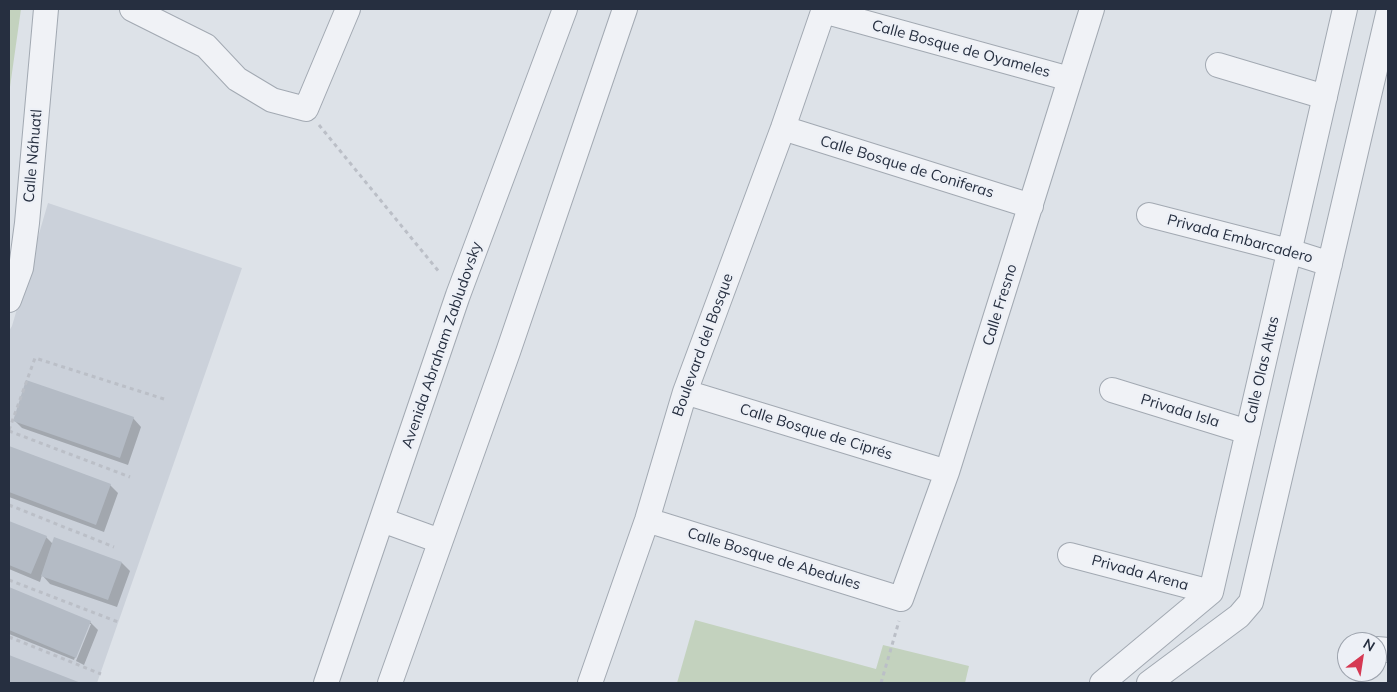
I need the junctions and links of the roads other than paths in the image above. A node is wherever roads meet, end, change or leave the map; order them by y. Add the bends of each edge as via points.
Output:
1 (46, 9) edge
2 (132, 9) edge
3 (348, 9) edge
4 (564, 9) edge
5 (625, 9) edge
6 (1092, 9) edge
7 (1345, 9) edge
8 (823, 10) edge
9 (1388, 14) edge
10 (1218, 65) dead end
11 (1070, 79) junction
12 (1325, 97) junction
13 (783, 128) junction
14 (1031, 206) junction
15 (1149, 215) dead end
16 (1289, 252) junction
17 (1330, 264) junction
18 (9, 300) edge
19 (1112, 390) dead end
20 (685, 392) junction
21 (1248, 432) junction
22 (947, 472) junction
23 (382, 520) junction
24 (647, 520) junction
25 (440, 541) junction
26 (1070, 555) dead end
27 (1211, 592) junction
28 (901, 599) joint
29 (1132, 657) junction
30 (1151, 681) edge
31 (326, 683) edge
32 (390, 683) edge
33 (590, 683) edge
34 (1102, 683) edge

1 - 18 street, Calle Náhuatl via 27,223 21,268
2 - 3 street via 206,46 237,79 272,100 306,109
4 - 23 street, Avenida Abraham Zabludovsky via 458,295
5 - 25 street
6 - 11 street, Calle Fresno
7 - 12 street, Calle Olas Altas
8 - 11 street, Calle Bosque de Oyameles
8 - 13 street, Boulevard del Bosque
9 - 17 street
10 - 12 street
11 - 14 street, Calle Fresno
12 - 16 street, Calle Olas Altas
13 - 14 street, Calle Bosque de Coniferas
13 - 20 street, Boulevard del Bosque
14 - 22 street, Calle Fresno
15 - 16 street, Privada Embarcadero
16 - 17 street, Privada Embarcadero
16 - 21 street, Calle Olas Altas
17 - 30 street via 1252,602 1239,616
19 - 21 street, Privada Isla
20 - 22 street, Calle Bosque de Ciprés
20 - 24 street, Boulevard del Bosque
21 - 27 street, Calle Olas Altas
22 - 28 street, Calle Fresno
23 - 25 street
23 - 31 street, Avenida Abraham Zabludovsky
24 - 28 street, Calle Bosque de Abedules
24 - 33 street, Boulevard del Bosque
25 - 32 street
26 - 27 street, Privada Arena
27 - 29 street
29 - 30 street
29 - 34 street

